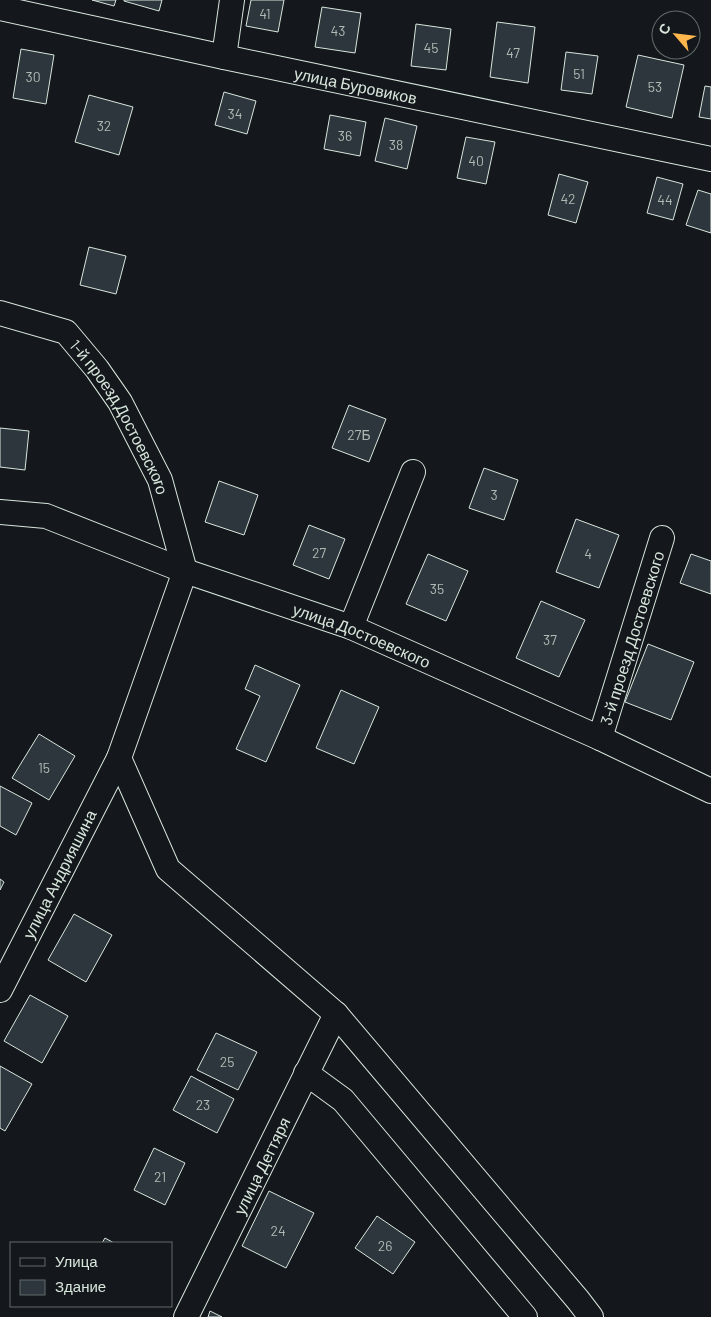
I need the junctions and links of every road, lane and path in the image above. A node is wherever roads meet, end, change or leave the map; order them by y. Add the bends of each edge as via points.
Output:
1 (232, 0) edge
2 (0, 8) edge
3 (224, 57) junction
4 (711, 159) edge
5 (0, 313) edge
6 (413, 472) dead end
7 (0, 512) edge
8 (662, 538) dead end
9 (185, 571) junction
10 (351, 627) junction
11 (600, 738) junction
12 (119, 758) junction
13 (711, 791) edge
14 (0, 990) edge
15 (336, 1014) junction
16 (306, 1074) junction
17 (579, 1311) edge
18 (186, 1317) edge
19 (525, 1317) edge

1 - 3 street
2 - 3 street, улица Буровиков
3 - 4 street, улица Буровиков
5 - 9 street, 1-й проезд Достоевского via 66,332 97,369 120,402 160,480
6 - 10 street
7 - 9 street, улица Достоевского via 46,516
8 - 11 street, 3-й проезд Достоевского
9 - 10 street, улица Достоевского
9 - 12 street, улица Андрияшина
10 - 11 street, улица Достоевского
11 - 13 street, улица Достоевского
12 - 14 street, улица Андрияшина
12 - 15 street via 168,868
15 - 16 street, улица Дегтяря
15 - 17 street
16 - 18 street, улица Дегтяря
16 - 19 street via 343,1100

